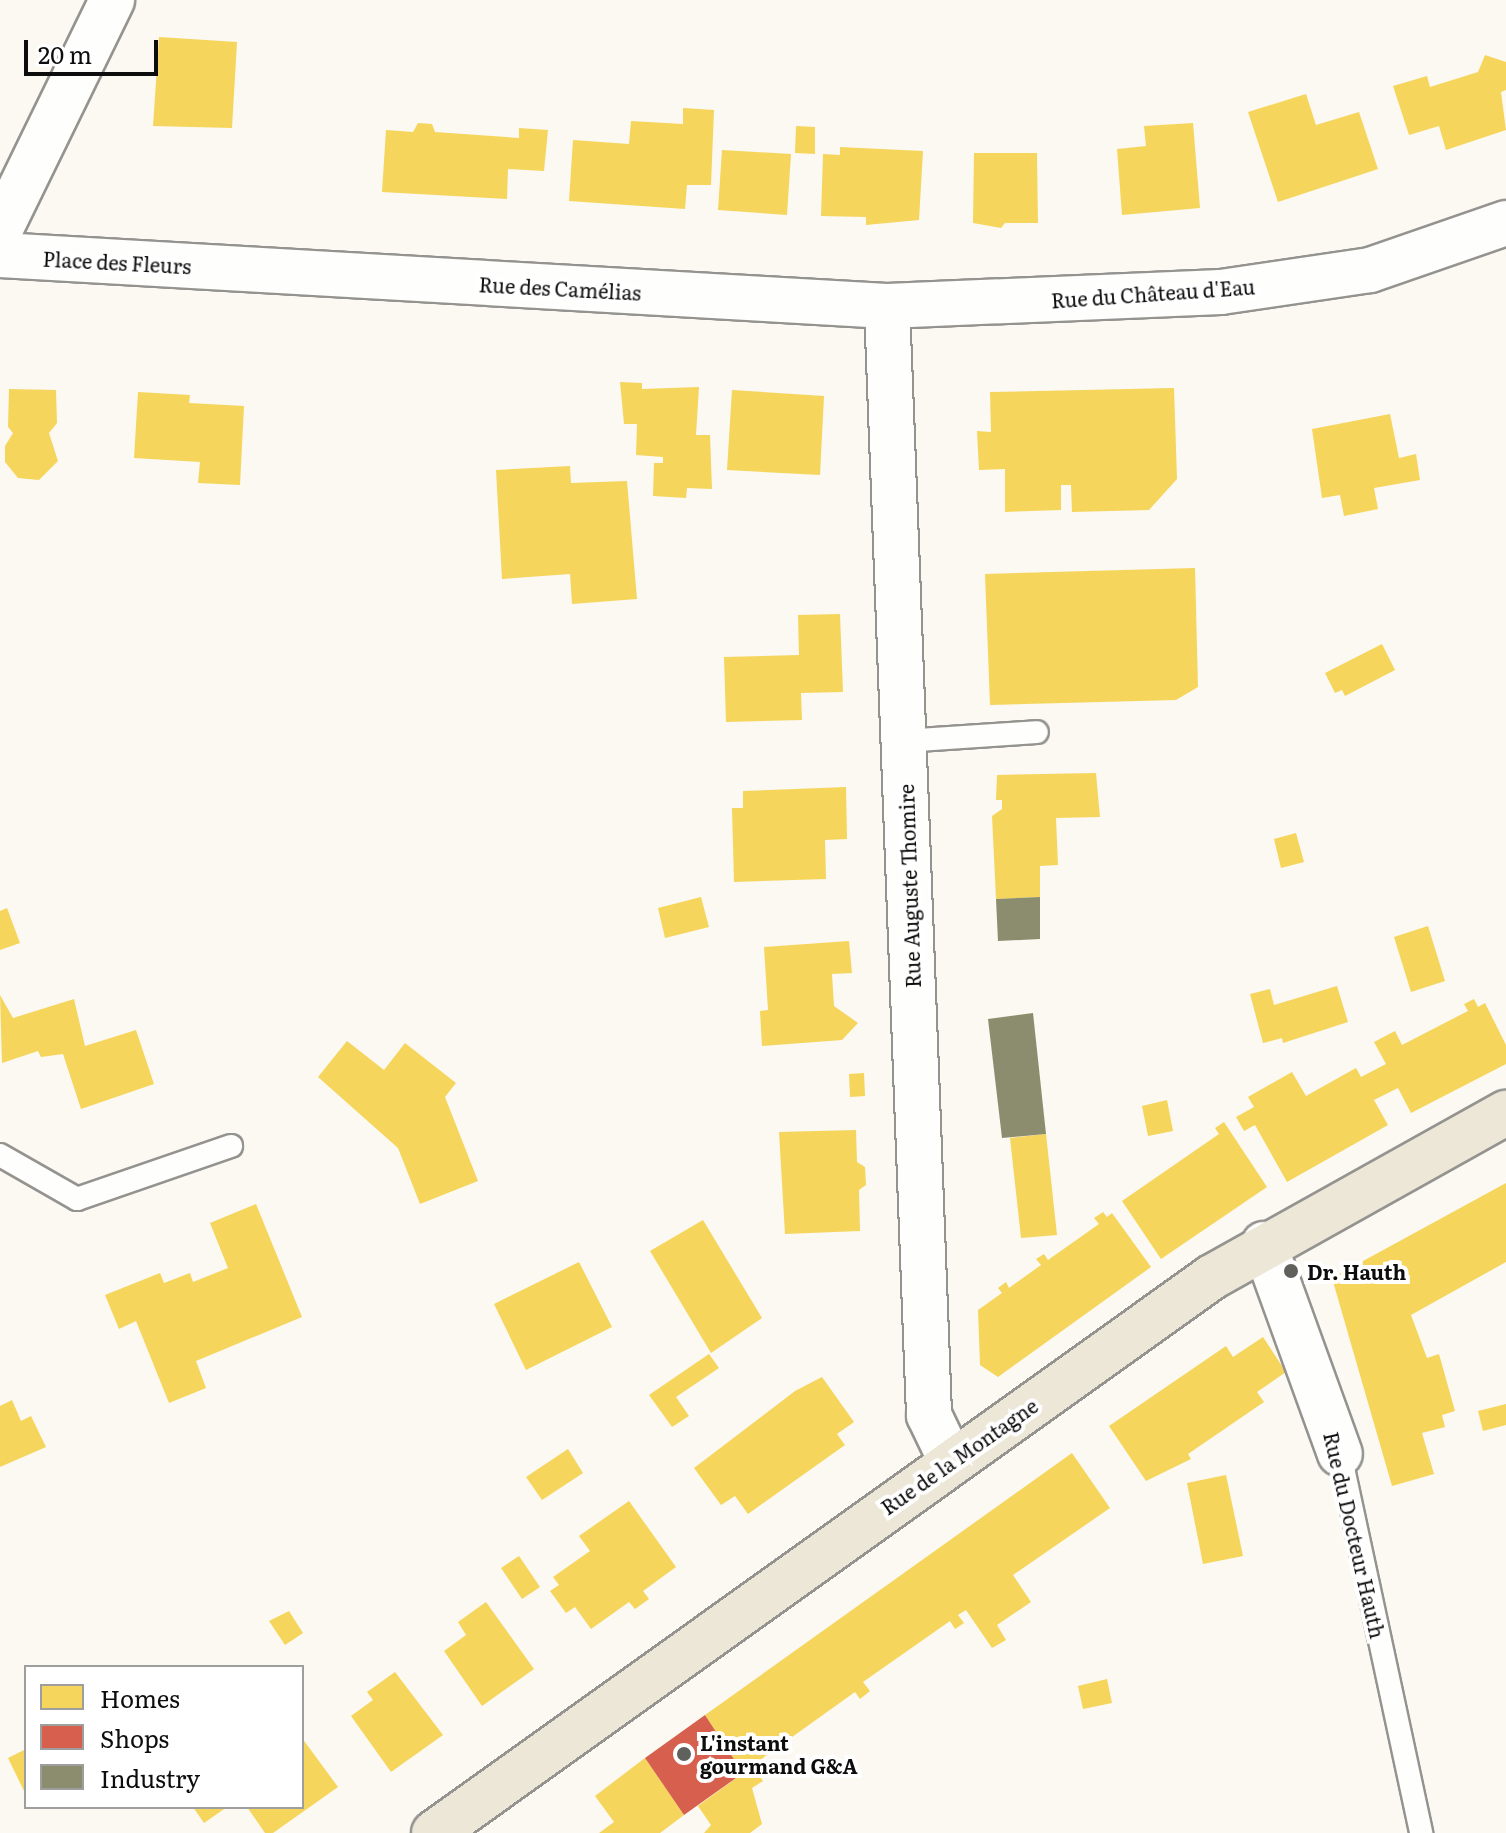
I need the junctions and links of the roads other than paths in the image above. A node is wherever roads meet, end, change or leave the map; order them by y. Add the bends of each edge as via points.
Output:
1 (112, 0) edge
2 (1506, 223) edge
3 (0, 230) edge
4 (0, 255) edge
5 (233, 270) joint
6 (887, 306) junction
7 (1037, 732) dead end
8 (903, 741) junction
9 (1506, 1113) edge
10 (231, 1146) dead end
11 (0, 1155) edge
12 (1264, 1244) junction
13 (1340, 1454) joint
14 (951, 1461) junction
15 (434, 1833) edge
16 (1421, 1833) edge

1 - 3 street
2 - 6 street, Rue du Château d'Eau via 1370,270 1221,292
4 - 5 street, Place des Fleurs
5 - 6 street, Rue des Camélias
6 - 8 street, Rue Auguste Thomire
7 - 8 lane
8 - 14 street, Rue Auguste Thomire via 929,1415
9 - 12 main road, Rue de la Montagne
10 - 11 lane via 77,1199
12 - 13 street, Rue du Docteur Hauth
12 - 14 main road, Rue de la Montagne
13 - 16 lane, Rue du Docteur Hauth
14 - 15 main road, Rue de la Montagne

